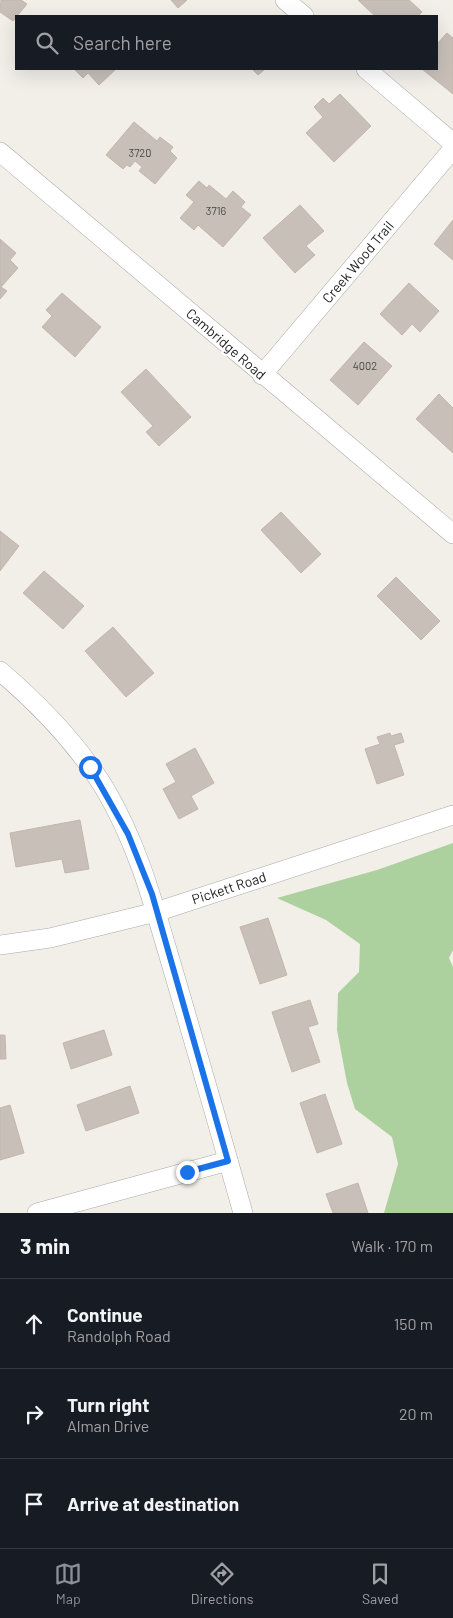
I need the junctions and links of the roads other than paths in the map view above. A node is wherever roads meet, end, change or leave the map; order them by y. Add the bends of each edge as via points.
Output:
1 (285, 0) edge
2 (303, 15) edge
3 (367, 70) edge
4 (453, 142) edge
5 (453, 149) edge
6 (0, 152) edge
7 (262, 375) junction
8 (453, 534) edge
9 (0, 671) edge
10 (453, 815) edge
11 (156, 912) junction
12 (0, 945) edge
13 (228, 1161) junction
14 (37, 1213) edge
15 (243, 1213) edge

1 - 2 street
3 - 4 street
5 - 7 street, Creek Wood Trail
6 - 7 street, Cambridge Road
7 - 8 street, Cambridge Road
9 - 11 street via 58,726 95,774 128,834
10 - 11 street, Pickett Road
11 - 12 street, Pickett Road via 50,938
11 - 13 street
13 - 14 street
13 - 15 street

